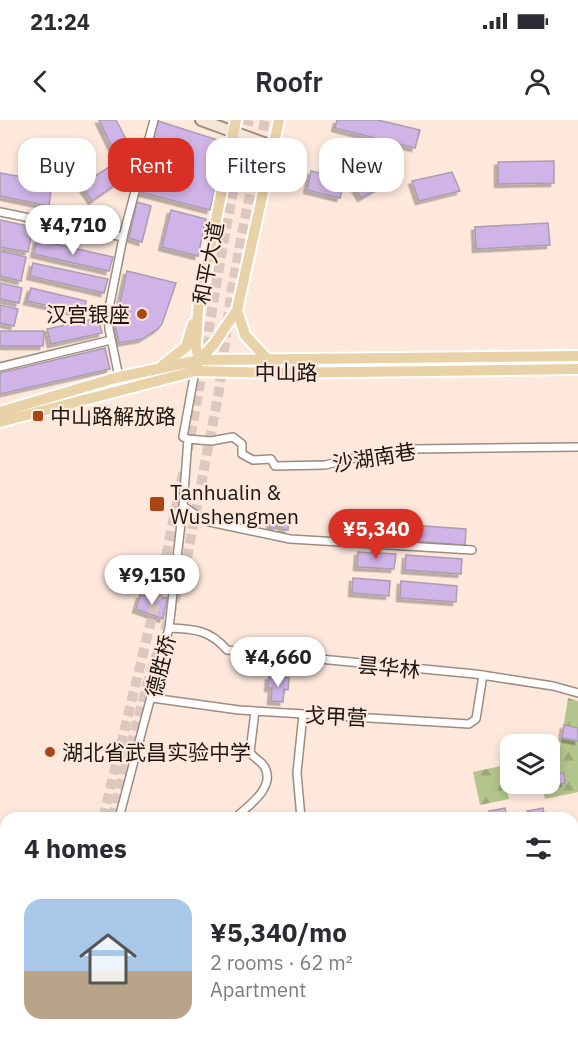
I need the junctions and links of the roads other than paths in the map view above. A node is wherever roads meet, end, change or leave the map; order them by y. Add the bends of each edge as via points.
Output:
1 (154, 120) edge
2 (201, 120) edge
3 (236, 120) edge
4 (279, 120) edge
5 (233, 133) junction
6 (248, 138) edge
7 (275, 138) edge
8 (263, 192) edge
9 (0, 212) edge
10 (123, 237) junction
11 (198, 309) junction
12 (237, 310) junction
13 (111, 340) junction
14 (578, 356) edge
15 (269, 361) junction
16 (197, 366) junction
17 (0, 367) edge
18 (158, 369) junction
19 (578, 369) edge
20 (119, 378) junction
21 (0, 412) edge
22 (0, 422) edge
23 (188, 439) junction
24 (578, 447) edge
25 (183, 507) junction
26 (472, 550) dead end
27 (169, 628) junction
28 (483, 675) junction
29 (578, 693) edge
30 (152, 698) junction
31 (255, 711) junction
32 (303, 714) junction
33 (121, 812) edge
34 (242, 812) edge
35 (300, 812) edge

1 - 10 street
2 - 5 street
3 - 5 main road, 和平大道
4 - 7 main road, 和平大道
5 - 6 street
5 - 11 main road, 和平大道
8 - 12 main road, 和平大道
9 - 10 street
10 - 13 street via 108,313
11 - 16 main road, 和平大道
11 - 18 main road via 186,347
12 - 15 main road, 和平大道 via 245,334
12 - 16 main road
13 - 17 street
13 - 20 street
14 - 15 main road, 中山路
15 - 16 main road, 中山路
16 - 18 main road, 中山路
16 - 19 main road, 中山路 via 272,373
16 - 22 main road, 中山路
16 - 23 street, 德胜桥 via 183,437
18 - 20 main road, 中山路
20 - 21 main road, 中山路
23 - 24 street, 沙湖南巷 via 211,441 233,437 242,444 242,454 253,460 271,459 275,466 286,467 325,465 413,449
23 - 25 street, 德胜桥
25 - 26 street via 205,521 290,539
25 - 27 street, 德胜桥
27 - 28 street, 昙华林 via 191,629 216,637 227,650
27 - 30 street, 德胜桥
28 - 29 street, 昙华林
28 - 32 street, 戈甲营 via 476,719 469,724
30 - 31 street, 戈甲营
30 - 33 street, 德胜桥
31 - 32 street, 戈甲营
31 - 34 street via 250,752 263,764 267,781 259,797
32 - 35 street via 297,773

